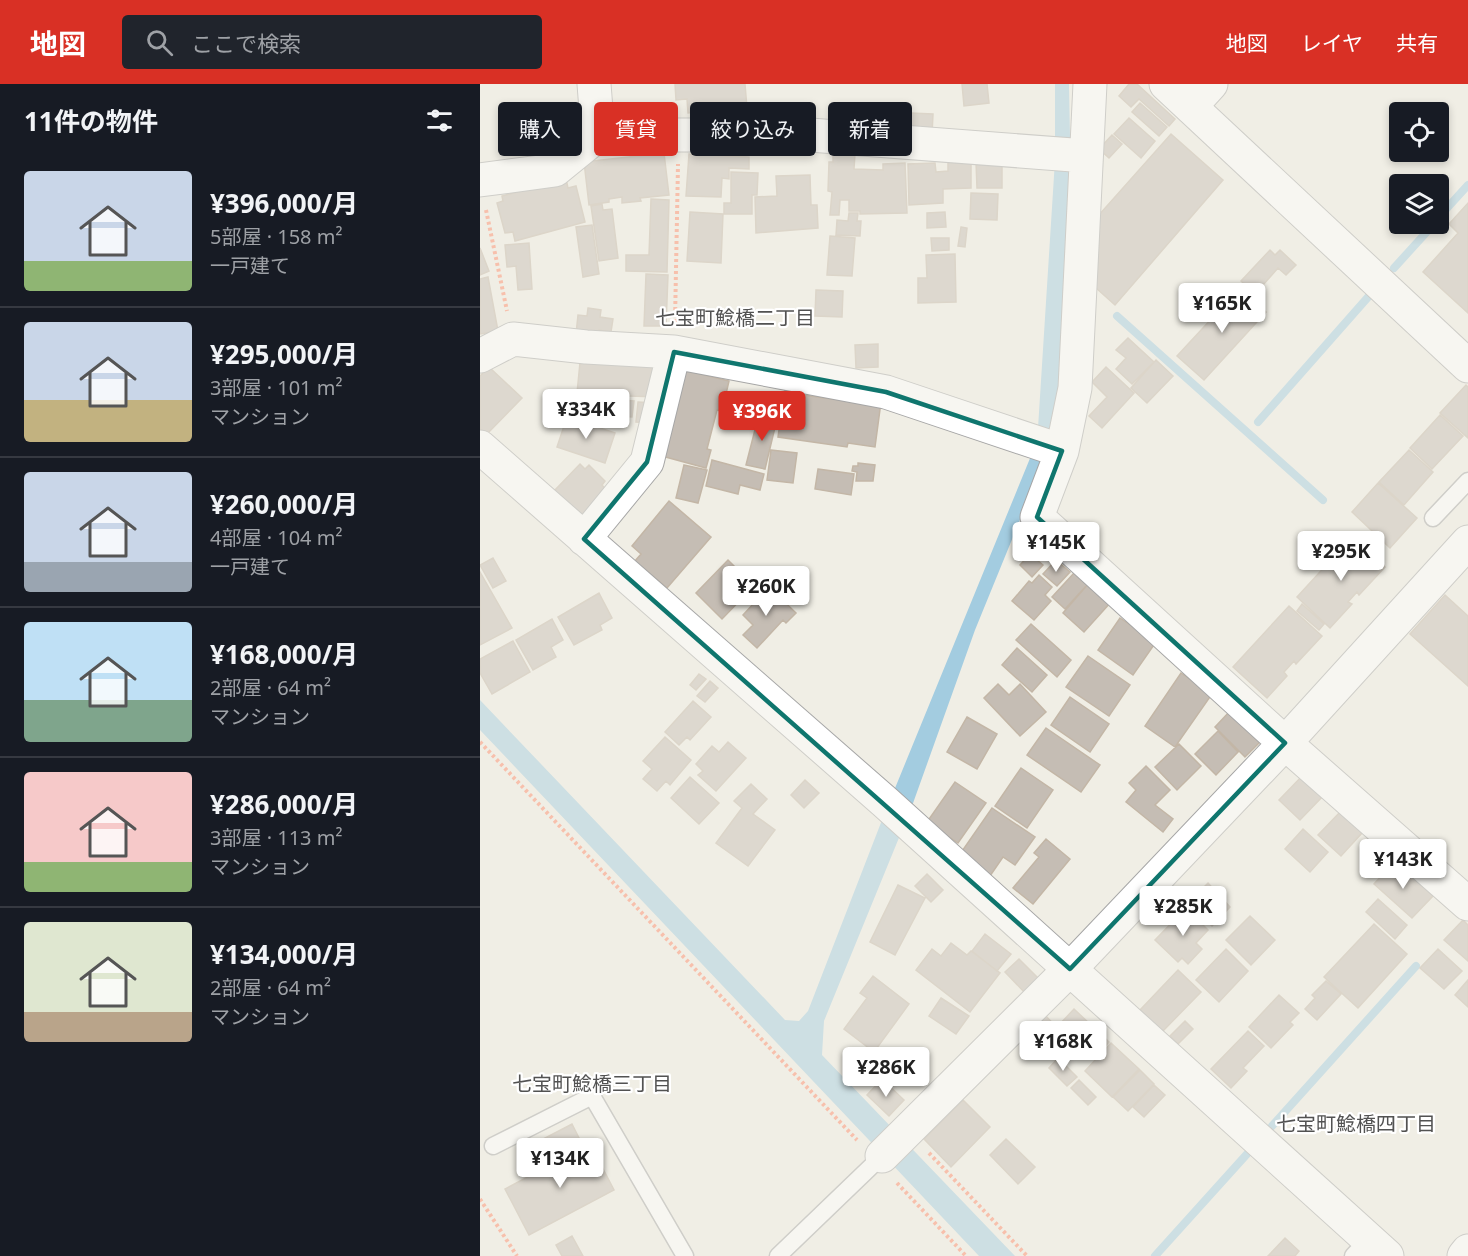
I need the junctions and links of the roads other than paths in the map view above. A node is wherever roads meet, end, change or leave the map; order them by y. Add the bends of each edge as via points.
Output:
1 (594, 84) edge
2 (1090, 84) edge
3 (1166, 84) edge
4 (1201, 95) edge
5 (595, 102) edge
6 (678, 136) edge
7 (594, 138) edge
8 (1071, 154) junction
9 (480, 180) edge
10 (674, 352) junction
11 (480, 356) edge
12 (1468, 366) edge
13 (480, 447) edge
14 (1048, 447) junction
15 (1468, 481) edge
16 (1433, 519) dead end
17 (584, 539) junction
18 (1468, 542) edge
19 (1285, 743) junction
20 (1468, 904) edge
21 (1070, 969) junction
22 (893, 1145) joint
23 (493, 1146) dead end
24 (1370, 1250) edge
25 (1468, 1251) edge
26 (685, 1256) edge
27 (778, 1256) edge
28 (1464, 1256) edge

1 - 5 street
2 - 8 street
3 - 4 street
4 - 12 street
6 - 8 street via 810,135
7 - 9 street via 555,170
8 - 14 street via 1075,388
10 - 11 street via 513,339
10 - 14 street via 886,392
10 - 17 street via 647,462
13 - 17 street
14 - 19 street via 1037,517
15 - 16 lane
17 - 21 street
18 - 19 street
19 - 20 street
19 - 21 street
21 - 22 street
21 - 24 street
22 - 27 lane
23 - 26 lane via 592,1096
25 - 28 street

